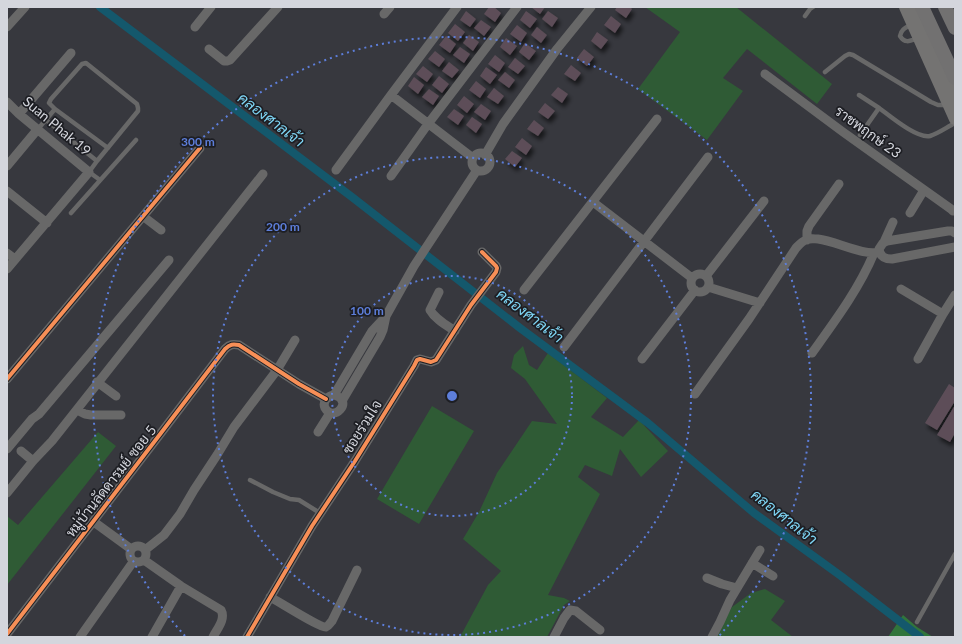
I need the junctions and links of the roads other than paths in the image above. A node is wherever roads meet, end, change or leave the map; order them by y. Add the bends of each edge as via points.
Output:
1 (24, 7) edge
2 (211, 7) edge
3 (278, 7) edge
4 (457, 7) edge
5 (517, 7) edge
6 (591, 7) edge
7 (813, 7) edge
8 (944, 7) edge
9 (951, 7) edge
10 (914, 11) edge
11 (955, 14) edge
12 (805, 16) dead end
13 (7, 27) edge
14 (195, 27) dead end
15 (955, 28) edge
16 (919, 38) junction
17 (208, 49) dead end
18 (71, 53) dead end
19 (825, 72) dead end
20 (765, 74) dead end
21 (955, 78) edge
22 (391, 95) junction
23 (859, 95) dead end
24 (952, 101) edge
25 (7, 102) edge
26 (879, 108) junction
27 (55, 109) junction
28 (19, 114) junction
29 (657, 119) dead end
30 (955, 119) edge
31 (46, 120) junction
32 (955, 123) edge
33 (428, 124) junction
34 (37, 130) junction
35 (860, 135) dead end
36 (136, 140) dead end
37 (108, 148) junction
38 (200, 148) dead end
39 (485, 155) junction
40 (708, 157) dead end
41 (473, 158) junction
42 (97, 161) junction
43 (7, 166) edge
44 (336, 170) dead end
45 (477, 170) junction
46 (89, 172) junction
47 (263, 174) dead end
48 (390, 176) dead end
49 (100, 180) junction
50 (839, 184) dead end
51 (924, 190) junction
52 (7, 191) edge
53 (764, 201) dead end
54 (593, 202) junction
55 (955, 210) edge
56 (71, 213) dead end
57 (910, 213) dead end
58 (144, 217) junction
59 (893, 222) dead end
60 (47, 223) junction
61 (161, 230) dead end
62 (955, 233) edge
63 (807, 240) junction
64 (644, 241) junction
65 (884, 242) junction
66 (955, 247) edge
67 (482, 252) dead end
68 (877, 252) junction
69 (7, 253) edge
70 (15, 259) junction
71 (168, 260) dead end
72 (7, 269) edge
73 (706, 276) junction
74 (692, 278) junction
75 (708, 287) junction
76 (901, 289) dead end
77 (524, 290) dead end
78 (695, 290) junction
79 (439, 292) dead end
80 (955, 295) edge
81 (760, 303) junction
82 (943, 314) junction
83 (386, 316) junction
84 (455, 331) junction
85 (296, 340) dead end
86 (564, 347) dead end
87 (812, 353) dead end
88 (642, 359) dead end
89 (918, 359) dead end
90 (277, 370) junction
91 (7, 379) edge
92 (97, 382) junction
93 (695, 394) dead end
94 (116, 396) dead end
95 (330, 397) junction
96 (342, 400) junction
97 (77, 410) junction
98 (330, 413) junction
99 (121, 415) dead end
100 (318, 432) dead end
101 (7, 450) edge
102 (21, 452) dead end
103 (33, 461) junction
104 (250, 480) dead end
105 (7, 493) edge
106 (320, 513) junction
107 (94, 522) junction
108 (131, 549) junction
109 (760, 550) dead end
110 (955, 554) edge
111 (145, 555) junction
112 (134, 562) junction
113 (752, 563) junction
114 (357, 570) dead end
115 (773, 576) dead end
116 (707, 578) dead end
117 (181, 586) junction
118 (737, 588) junction
119 (270, 597) junction
120 (917, 622) dead end
121 (600, 630) dead end
122 (7, 634) edge
123 (80, 637) edge
124 (152, 637) edge
125 (213, 637) edge
126 (247, 637) edge
127 (554, 637) edge
128 (712, 637) edge

1 - 13 street
2 - 14 street
3 - 17 street via 230,60 224,60
4 - 22 street
5 - 33 street
6 - 39 street via 507,118
7 - 12 lane
8 - 15 main road
9 - 11 main road
10 - 16 main road
10 - 16 lane via 900,36 907,42
10 - 21 main road
10 - 24 main road
16 - 24 main road
18 - 28 street
19 - 24 lane via 849,54 931,102 938,105
20 - 51 street, ราชพฤกษ์ 23
22 - 33 street
22 - 44 street
23 - 26 lane
24 - 30 main road
25 - 28 street, Suan Phak 19
26 - 32 lane via 916,134 924,136 930,136
26 - 35 lane
27 - 31 lane
27 - 37 lane
27 - 37 lane via 49,103 51,99 82,64 89,64 137,104 138,108
28 - 34 street, Suan Phak 19
29 - 54 street
31 - 34 lane
31 - 42 lane
33 - 41 street
33 - 48 street
34 - 43 street
34 - 46 street, Suan Phak 19
36 - 49 lane
37 - 42 lane
38 - 58 street
39 - 41 street via 479,154
39 - 45 street via 490,161 488,168
40 - 64 street
41 - 45 street via 472,165
42 - 46 lane
45 - 83 street via 414,266
46 - 49 lane
46 - 60 street
47 - 92 street
49 - 56 lane
50 - 63 street via 806,231
51 - 55 street, ราชพฤกษ์ 23
51 - 57 street
52 - 60 street
53 - 73 street
54 - 64 street
54 - 77 street
58 - 61 street
58 - 91 street
59 - 65 street
60 - 70 street
62 - 65 street via 948,231
63 - 68 street via 824,240 863,251
63 - 81 street via 796,248
64 - 74 street
64 - 86 street
65 - 68 street
66 - 68 street via 892,259 884,258
67 - 84 street, ซอยร่วมใจ via 496,266 496,272
68 - 87 street via 851,297
69 - 70 street
70 - 72 street
71 - 101 street
73 - 74 street via 696,274
73 - 75 street via 709,281
74 - 78 street via 691,284
75 - 78 street via 700,292
75 - 81 street
76 - 82 street
78 - 88 street
79 - 84 street via 430,310
80 - 82 street
81 - 93 street
82 - 89 street
83 - 95 street via 372,331
83 - 96 street via 384,330
84 - 106 street, ซอยร่วมใจ via 436,360 418,360
85 - 90 street
90 - 95 street via 299,384
90 - 107 street, หมู่บ้านลัดดารมย์ ซอย 5 via 239,345 229,345
90 - 111 street via 234,427 174,523
92 - 94 street
92 - 97 street
95 - 96 street via 340,397
95 - 98 street via 324,405
96 - 98 street via 340,410
97 - 99 street via 91,415
97 - 103 street
98 - 100 street
102 - 103 street
103 - 105 street
104 - 106 lane via 272,492 299,500
106 - 119 street, ซอยร่วมใจ
107 - 108 street
107 - 122 street, หมู่บ้านลัดดารมย์ ซอย 5
108 - 111 street via 141,547
108 - 112 street via 130,557
109 - 113 street
110 - 120 lane
111 - 112 street via 139,563
111 - 117 street
112 - 123 street
113 - 115 street
113 - 118 street
114 - 119 street via 327,627
116 - 118 street
117 - 124 street
117 - 125 street via 223,613
118 - 128 street
119 - 126 street, ซอยร่วมใจ
121 - 127 street via 576,611 570,610

